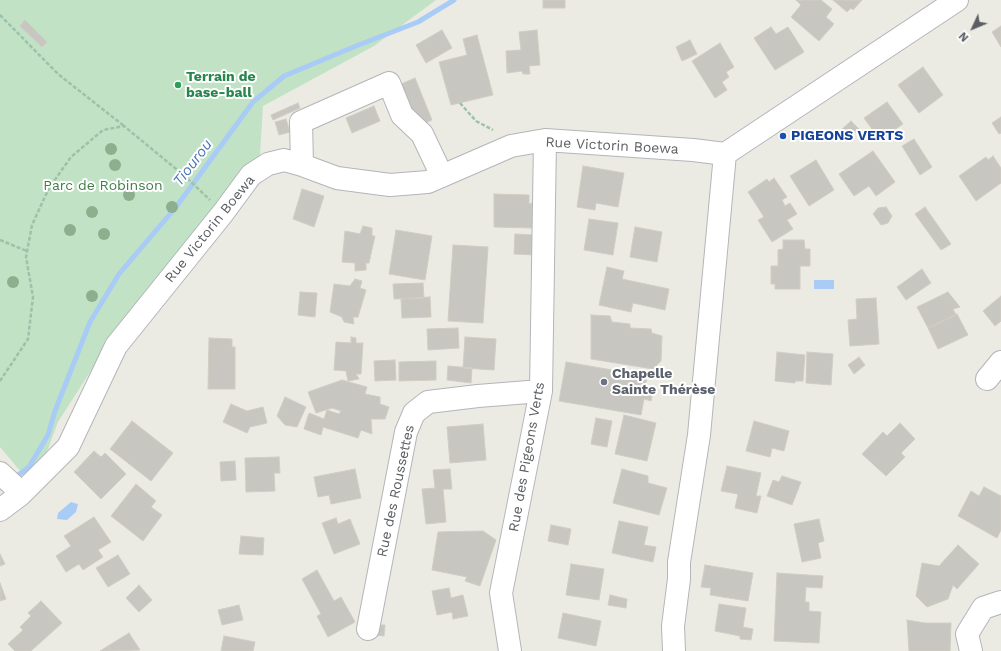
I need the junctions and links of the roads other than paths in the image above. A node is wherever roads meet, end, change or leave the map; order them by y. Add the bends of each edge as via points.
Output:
1 (957, 0) edge
2 (545, 140) junction
3 (725, 154) junction
4 (302, 165) junction
5 (442, 176) junction
6 (1001, 362) edge
7 (987, 378) dead end
8 (541, 391) junction
9 (9, 482) edge
10 (0, 510) edge
11 (1001, 602) edge
12 (368, 629) dead end
13 (510, 651) edge
14 (674, 651) edge
15 (971, 651) edge

1 - 3 street
2 - 3 street, Rue Victorin Boewa
2 - 5 street, Rue Victorin Boewa via 511,146
2 - 8 street, Rue des Pigeons Verts
3 - 14 street via 700,435 679,562 673,626
4 - 5 street, Rue Victorin Boewa via 337,178 390,185 428,182
4 - 5 street via 301,122 389,83 402,115 422,134
4 - 9 street, Rue Victorin Boewa via 284,160 268,164 251,175 223,214 116,346 68,448
6 - 7 street
8 - 12 street, Rue des Roussettes via 428,402 414,413 406,432
8 - 13 street, Rue des Pigeons Verts via 501,593
9 - 10 street, Rue Victorin Boewa
11 - 15 street via 983,608 967,634

